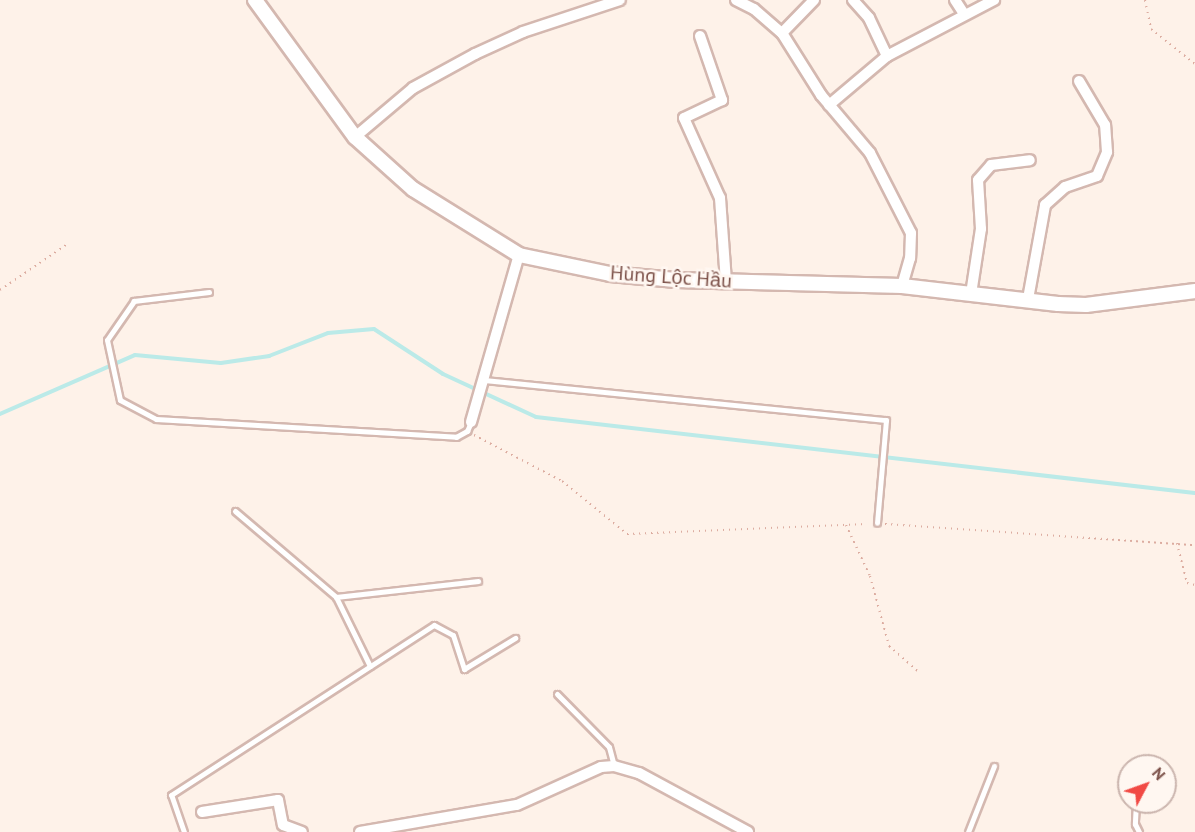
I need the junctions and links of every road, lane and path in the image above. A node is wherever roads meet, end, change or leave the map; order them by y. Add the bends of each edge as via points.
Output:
1 (255, 0) edge
2 (620, 0) edge
3 (736, 0) edge
4 (814, 0) edge
5 (853, 0) edge
6 (955, 0) edge
7 (994, 0) edge
8 (1145, 0) edge
9 (964, 14) junction
10 (782, 33) junction
11 (700, 36) dead end
12 (887, 56) junction
13 (1195, 64) edge
14 (1080, 81) dead end
15 (829, 105) junction
16 (355, 137) junction
17 (1030, 159) dead end
18 (66, 245) dead end
19 (519, 255) junction
20 (726, 282) junction
21 (902, 286) junction
22 (0, 290) edge
23 (1195, 291) edge
24 (209, 292) dead end
25 (971, 294) junction
26 (1028, 299) junction
27 (482, 380) junction
28 (469, 427) junction
29 (235, 511) dead end
30 (877, 524) junction
31 (846, 525) junction
32 (1177, 543) junction
33 (1195, 544) edge
34 (478, 581) dead end
35 (1195, 585) edge
36 (336, 597) junction
37 (515, 638) dead end
38 (370, 666) junction
39 (920, 673) dead end
40 (557, 694) dead end
41 (614, 766) junction
42 (994, 766) dead end
43 (202, 812) dead end
44 (1135, 814) edge
45 (184, 832) edge
46 (302, 832) edge
47 (360, 832) edge
48 (748, 832) edge
49 (968, 832) edge
50 (1139, 832) edge

1 - 16 street, Hùng Lộc Hầu
2 - 16 street via 531,29 475,54 413,88
3 - 10 street via 754,9
4 - 10 street
5 - 12 street via 869,18
6 - 9 street
7 - 9 street
8 - 13 path via 1151,28
9 - 12 street
10 - 15 street
11 - 20 street via 722,100 684,118 720,198
12 - 15 street
14 - 26 street via 1105,125 1107,152 1097,176 1065,187 1045,205
15 - 21 street via 870,153 907,222 911,244
16 - 19 street, Hùng Lộc Hầu via 413,189
17 - 25 street via 991,165 978,180 981,229
18 - 22 path
19 - 20 street, Hùng Lộc Hầu via 609,274
19 - 27 street
20 - 21 street, Hùng Lộc Hầu
21 - 25 street, Hùng Lộc Hầu
23 - 26 street, Hùng Lộc Hầu via 1086,305
24 - 28 lane via 134,301 107,340 120,400 156,418 456,437
25 - 26 street, Hùng Lộc Hầu
27 - 28 street
27 - 30 lane via 886,420
28 - 31 path via 562,481 627,534
29 - 36 lane
30 - 31 path
30 - 32 path
31 - 39 path via 870,576 888,646
32 - 33 path
32 - 35 path via 1187,584
34 - 36 lane
36 - 38 lane
37 - 38 lane via 464,669 453,635 434,625
38 - 45 lane via 171,795
40 - 41 lane via 609,747
41 - 47 street via 601,767 517,805
41 - 48 street via 639,773
42 - 49 lane
43 - 46 street via 278,800 283,825
44 - 50 lane

